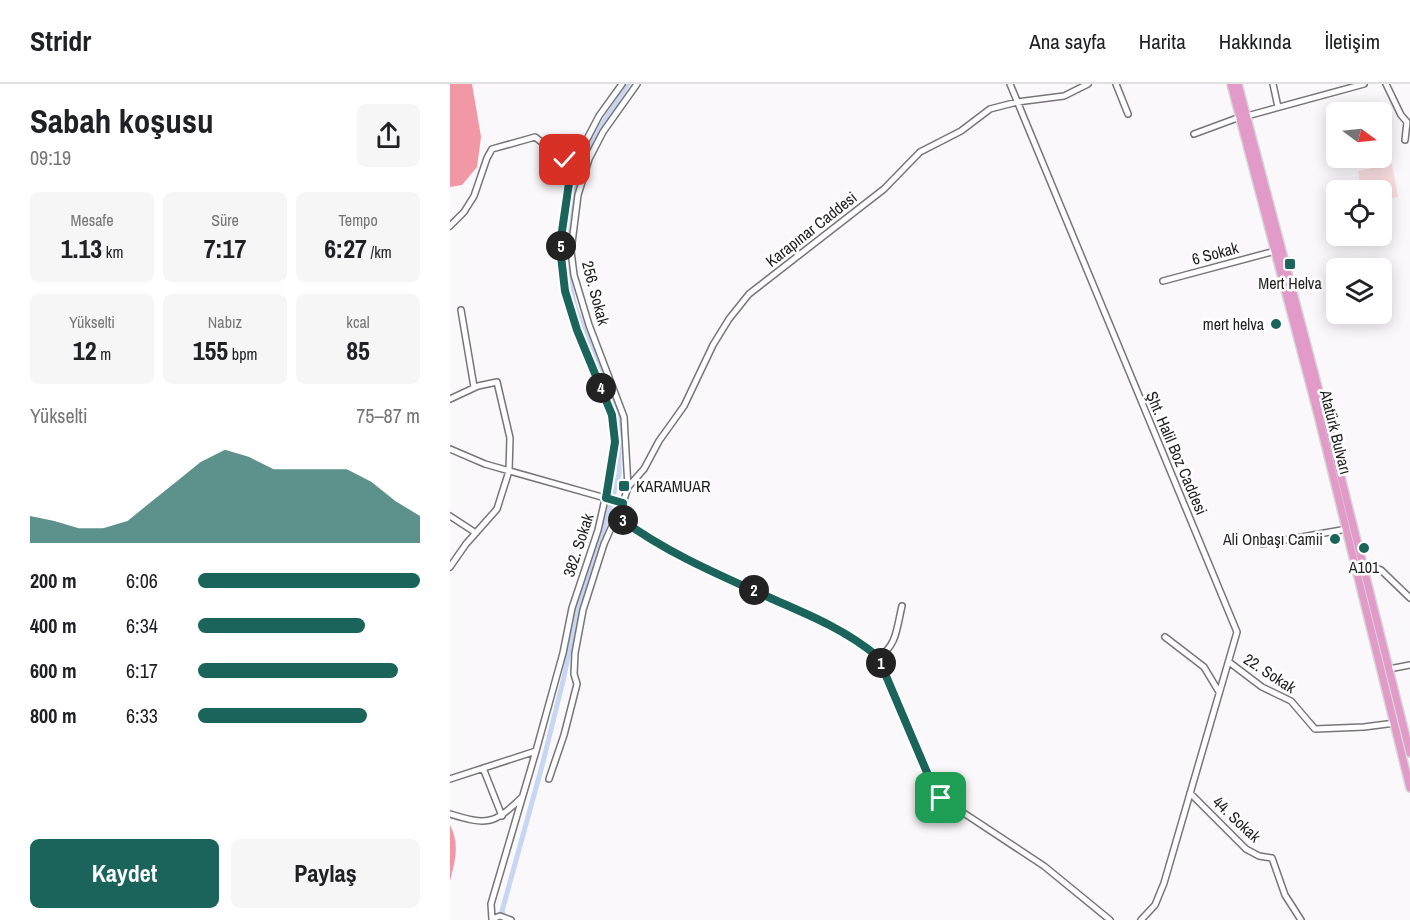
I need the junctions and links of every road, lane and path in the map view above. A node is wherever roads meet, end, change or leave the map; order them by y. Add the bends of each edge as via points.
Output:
1 (622, 84) edge
2 (637, 84) edge
3 (1010, 84) edge
4 (1088, 84) edge
5 (1116, 84) edge
6 (1231, 84) edge
7 (1238, 84) edge
8 (1273, 84) edge
9 (1364, 84) edge
10 (1386, 84) edge
11 (1017, 102) junction
12 (1278, 107) junction
13 (1128, 114) dead end
14 (1244, 117) junction
15 (1194, 134) dead end
16 (1405, 140) dead end
17 (576, 160) junction
18 (450, 226) edge
19 (1275, 250) junction
20 (1163, 281) dead end
21 (461, 310) dead end
22 (474, 387) junction
23 (450, 399) edge
24 (450, 449) edge
25 (510, 471) junction
26 (628, 488) junction
27 (606, 498) junction
28 (620, 502) junction
29 (450, 516) edge
30 (621, 519) junction
31 (1347, 529) junction
32 (476, 533) junction
33 (1262, 544) dead end
34 (450, 567) edge
35 (1360, 567) junction
36 (1410, 598) edge
37 (902, 606) dead end
38 (1165, 637) dead end
39 (878, 657) junction
40 (1229, 662) junction
41 (1410, 665) edge
42 (1389, 669) junction
43 (1219, 692) junction
44 (1395, 723) junction
45 (537, 751) junction
46 (1410, 751) edge
47 (483, 768) junction
48 (450, 779) edge
49 (549, 779) dead end
50 (1410, 788) edge
51 (1190, 793) junction
52 (522, 797) junction
53 (450, 814) edge
54 (502, 816) junction
55 (510, 919) edge
56 (492, 920) edge
57 (1110, 920) edge
58 (1142, 920) edge
59 (1301, 920) edge

1 - 17 street, 382. Sokak via 599,116
2 - 26 street, 256. Sokak via 589,159 578,195 572,251 574,275 589,325 624,417
3 - 11 street, Şht. Halil Boz Caddesi
4 - 11 street, Karapınar Caddesi via 1064,96
5 - 13 street
6 - 14 main road, Atatürk Bulvarı
7 - 14 main road, Atatürk Bulvarı
8 - 12 street
9 - 12 street
10 - 16 street via 1407,122
11 - 26 street, Karapınar Caddesi via 990,109 961,131 920,152 884,189 748,294 713,345 684,405
11 - 40 street, Şht. Halil Boz Caddesi via 1236,632
12 - 14 street
14 - 15 street
14 - 19 main road, Atatürk Bulvarı
14 - 35 main road, Atatürk Bulvarı
17 - 18 street via 565,160 535,137 492,149 474,196
17 - 27 street, 382. Sokak via 570,176 561,256 565,291 577,330 612,415 615,442
19 - 20 street, 6 Sokak
19 - 31 main road, Atatürk Bulvarı
21 - 22 street
22 - 23 street
22 - 25 street via 497,382 510,438
24 - 25 street
25 - 27 street
25 - 32 street via 497,509
26 - 28 street, 256. Sokak
27 - 28 street
27 - 45 street, 382. Sokak via 572,608
28 - 30 street, 256. Sokak
29 - 32 street
30 - 39 street via 661,545 854,638
30 - 49 street via 612,526 604,543 583,610 575,653 576,684
31 - 33 street
31 - 35 main road, Atatürk Bulvarı
32 - 34 street
35 - 36 street via 1381,570
35 - 42 main road, Atatürk Bulvarı
35 - 44 main road, Atatürk Bulvarı
37 - 39 street via 889,652
38 - 43 street via 1204,667
39 - 57 street via 941,798 1044,867
40 - 43 street, Şht. Halil Boz Caddesi
40 - 44 street, 22. Sokak via 1262,687 1291,701 1315,729
41 - 42 street
42 - 46 main road, Atatürk Bulvarı
43 - 51 street, Şht. Halil Boz Caddesi
44 - 50 main road, Atatürk Bulvarı
45 - 47 street
45 - 52 street, 382. Sokak
47 - 48 street
47 - 54 street
51 - 58 street, Şht. Halil Boz Caddesi via 1164,883 1155,905
51 - 59 street, 44. Sokak via 1245,849 1272,858 1285,895
52 - 54 street
52 - 56 street, 382. Sokak via 491,904
53 - 54 street via 483,821
55 - 56 street via 500,916

